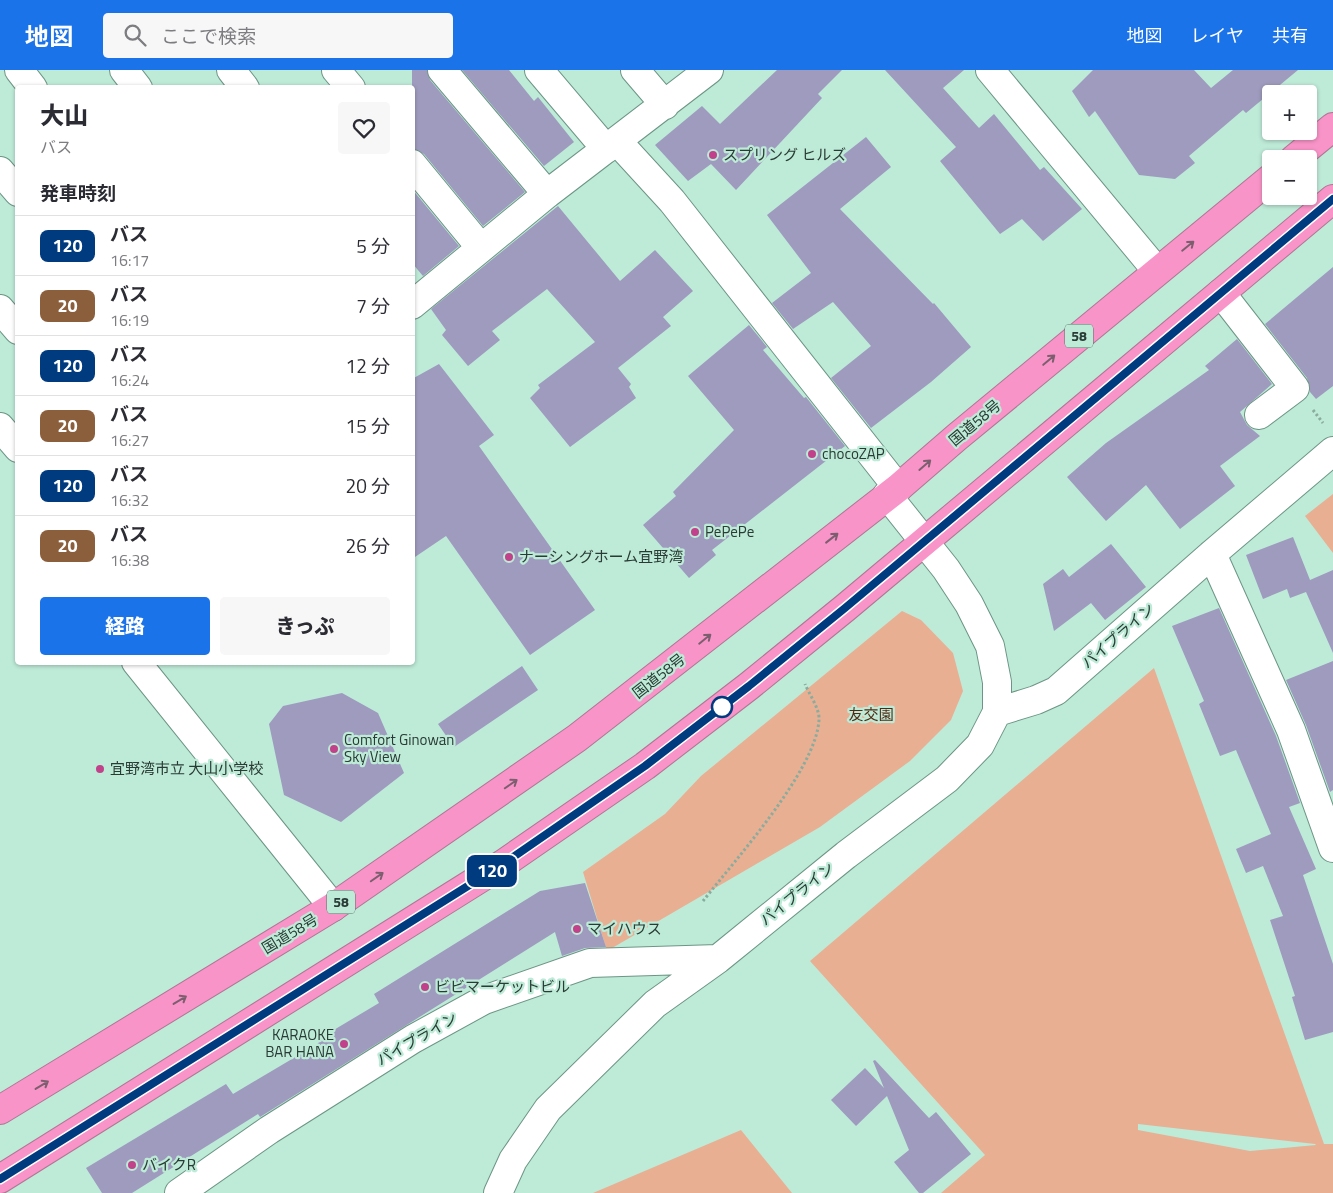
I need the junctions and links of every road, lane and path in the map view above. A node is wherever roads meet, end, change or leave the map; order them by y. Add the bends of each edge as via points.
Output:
1 (19, 70) edge
2 (124, 70) edge
3 (231, 70) edge
4 (336, 70) edge
5 (442, 70) edge
6 (539, 70) edge
7 (635, 70) edge
8 (709, 70) edge
9 (990, 70) edge
10 (31, 85) edge
11 (136, 85) edge
12 (243, 85) edge
13 (348, 85) edge
14 (665, 105) junction
15 (1333, 127) edge
16 (611, 145) junction
17 (1305, 150) edge
18 (415, 168) edge
19 (0, 170) edge
20 (1262, 185) edge
21 (15, 188) edge
22 (547, 194) junction
23 (1333, 199) edge
24 (481, 248) junction
25 (1157, 271) junction
26 (1221, 293) junction
27 (415, 298) edge
28 (0, 309) edge
29 (15, 326) edge
30 (1307, 403) dead end
31 (1259, 415) dead end
32 (1325, 425) dead end
33 (0, 427) edge
34 (15, 444) edge
35 (1333, 451) edge
36 (893, 492) junction
37 (924, 541) junction
38 (1212, 554) junction
39 (138, 665) edge
40 (805, 684) dead end
41 (997, 712) junction
42 (1333, 848) edge
43 (703, 901) dead end
44 (333, 907) junction
45 (718, 959) junction
46 (0, 1110) edge
47 (0, 1179) edge
48 (179, 1193) edge
49 (498, 1193) edge

1 - 10 street
2 - 11 street
3 - 12 street
4 - 13 street
5 - 22 street
6 - 16 street
7 - 14 street
8 - 14 street
9 - 25 street
14 - 16 street
15 - 17 highway
16 - 22 street
16 - 36 street via 672,201
18 - 24 street
19 - 21 street
25 -> 20 highway, 国道58号 / 58
22 - 24 street
23 - 26 highway
24 - 27 street
36 -> 25 highway, 国道58号 / 58
26 - 31 street via 1295,388
26 - 37 highway
28 - 29 street
30 - 32 path
33 - 34 street
35 - 38 street, パイプライン
36 - 37 street
44 -> 36 highway, 国道58号 / 58 via 577,738
37 - 41 street via 969,604 990,646 997,682
37 - 47 highway via 742,692 645,766 511,859
38 - 41 street, パイプライン via 1056,691
38 - 42 street via 1291,730
39 - 44 street
40 - 43 path via 819,717 815,744 792,786
41 - 45 street, パイプライン via 980,744 947,779 846,855
46 -> 44 highway, 国道58号 / 58
45 - 48 street, パイプライン via 590,963 484,1000 365,1069
45 - 49 street via 654,1004 548,1109 513,1160

